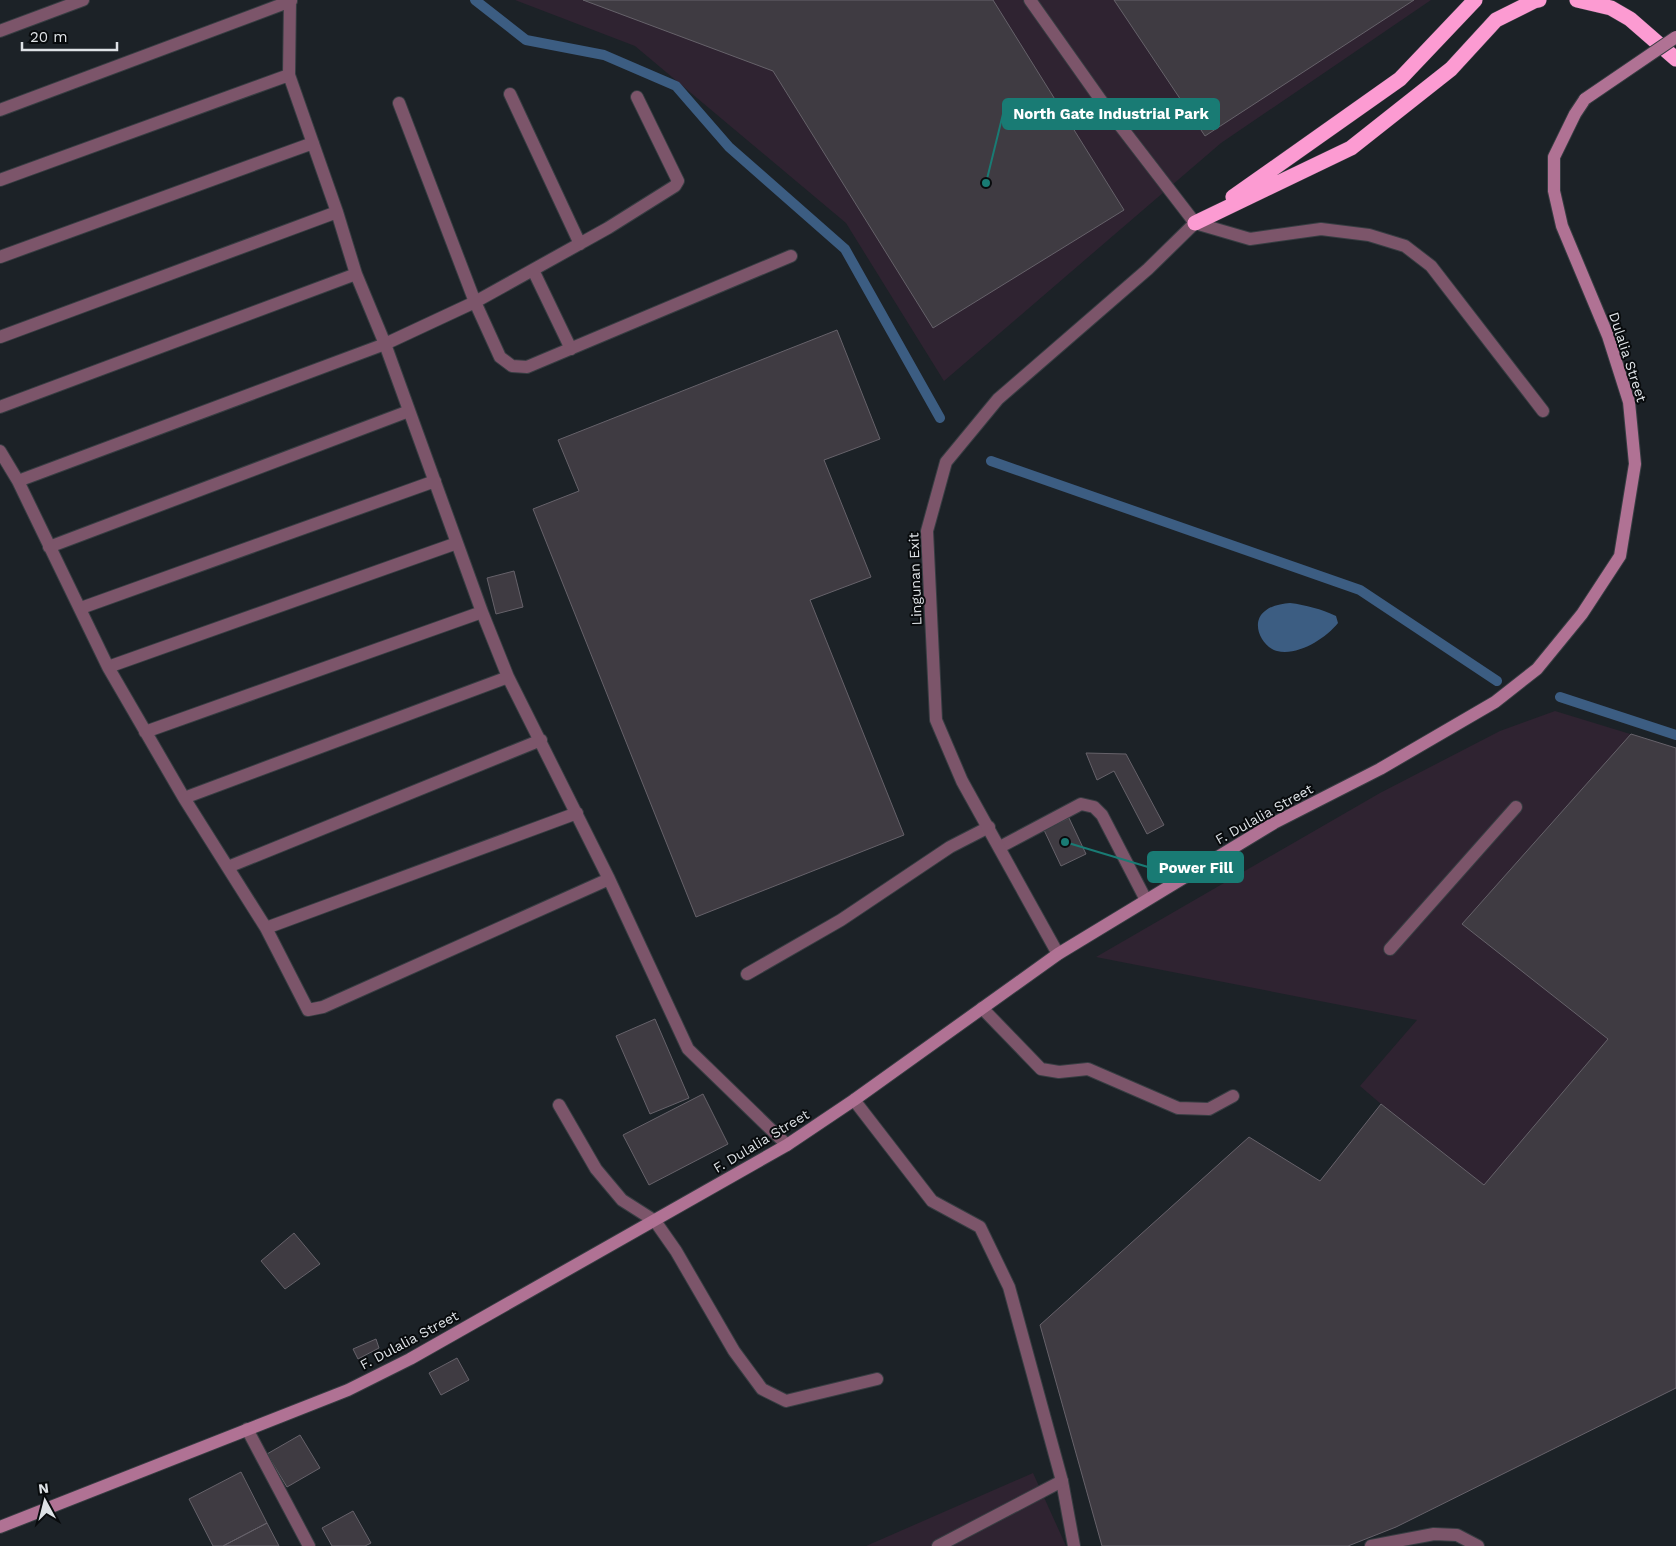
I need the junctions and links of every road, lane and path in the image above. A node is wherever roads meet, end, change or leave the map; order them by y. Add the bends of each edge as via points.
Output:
1 (83, 0) edge
2 (1030, 0) edge
3 (1475, 0) edge
4 (1540, 0) edge
5 (1577, 0) edge
6 (290, 1) edge
7 (0, 31) edge
8 (1676, 37) edge
9 (1676, 59) edge
10 (289, 75) junction
11 (510, 94) dead end
12 (637, 97) dead end
13 (399, 103) dead end
14 (0, 110) edge
15 (313, 143) junction
16 (0, 180) edge
17 (337, 212) junction
18 (1195, 223) junction
19 (580, 244) junction
20 (791, 256) dead end
21 (0, 257) edge
22 (533, 270) junction
23 (356, 274) junction
24 (475, 302) junction
25 (0, 337) edge
26 (385, 344) junction
27 (571, 349) junction
28 (0, 407) edge
29 (1543, 410) dead end
30 (409, 411) junction
31 (0, 451) edge
32 (435, 481) junction
33 (18, 482) junction
34 (457, 543) junction
35 (49, 547) junction
36 (80, 608) junction
37 (482, 612) junction
38 (108, 667) junction
39 (508, 677) junction
40 (1494, 702) joint
41 (145, 732) junction
42 (542, 740) junction
43 (184, 798) junction
44 (1516, 807) dead end
45 (577, 813) junction
46 (989, 827) junction
47 (1000, 847) junction
48 (228, 867) junction
49 (610, 879) junction
50 (1146, 900) junction
51 (266, 928) junction
52 (1390, 949) dead end
53 (1058, 954) junction
54 (747, 974) dead end
55 (982, 1008) junction
56 (1233, 1096) dead end
57 (854, 1100) junction
58 (559, 1105) dead end
59 (787, 1145) junction
60 (655, 1221) junction
61 (877, 1379) dead end
62 (247, 1429) junction
63 (1062, 1481) junction
64 (0, 1527) edge
65 (309, 1546) edge
66 (938, 1546) edge
67 (1074, 1546) edge
68 (1371, 1546) edge
69 (1478, 1546) edge

1 - 7 street
2 - 18 street via 1105,106
3 - 18 highway via 1400,79
4 - 18 highway via 1496,20 1451,69 1351,148
5 - 9 highway via 1611,8 1630,19
6 - 10 street
6 - 14 street
8 - 40 street, Dulalia Street, bridge via 1585,99 1554,157 1554,191 1562,226 1608,336 1629,402 1635,464 1620,556 1582,614 1537,669
10 - 15 street
10 - 16 street
11 - 19 street
12 - 19 street via 678,181 664,194
13 - 24 street
15 - 17 street
15 - 21 street
17 - 23 street
17 - 25 street
18 - 29 street via 1250,239 1321,229 1369,235 1405,246 1431,266
18 - 46 street, Lingunan Exit via 1148,269 998,399 946,462 927,531 936,720 962,781
19 - 22 street
20 - 27 street
22 - 24 street
22 - 27 street
23 - 26 street
23 - 28 street
24 - 26 street
24 - 27 street via 500,357 512,366 527,367
26 - 30 street
26 - 33 street
30 - 32 street
30 - 35 street
31 - 33 street
32 - 34 street
32 - 36 street
33 - 35 street
34 - 37 street
34 - 38 street
35 - 36 street
36 - 38 street
37 - 39 street
37 - 41 street
38 - 41 street
39 - 42 street
39 - 43 street
40 - 50 street, F. Dulalia Street via 1380,769 1274,823
41 - 43 street
42 - 45 street
42 - 48 street
43 - 48 street
44 - 52 street
45 - 49 street
45 - 51 street
46 - 47 street, Lingunan Exit
46 - 54 street via 950,847 841,920
47 - 50 street via 1082,804 1094,807 1102,815
47 - 53 street, Lingunan Exit
48 - 51 street
49 - 51 street via 323,1007 308,1010
49 - 59 street via 688,1049
50 - 53 street, F. Dulalia Street
53 - 55 street, F. Dulalia Street
55 - 56 street via 1041,1069 1059,1072 1088,1069 1178,1108 1210,1109
55 - 57 street, F. Dulalia Street
57 - 59 street, F. Dulalia Street
57 - 63 street via 932,1200 980,1228 1009,1287
58 - 60 street via 596,1169 622,1200
59 - 60 street, F. Dulalia Street
60 - 61 street via 734,1351 762,1389 786,1401
60 - 62 street, F. Dulalia Street via 410,1359 348,1390
62 - 64 street, F. Dulalia Street
62 - 65 street
63 - 66 street
63 - 67 street
68 - 69 street via 1434,1534 1457,1535

